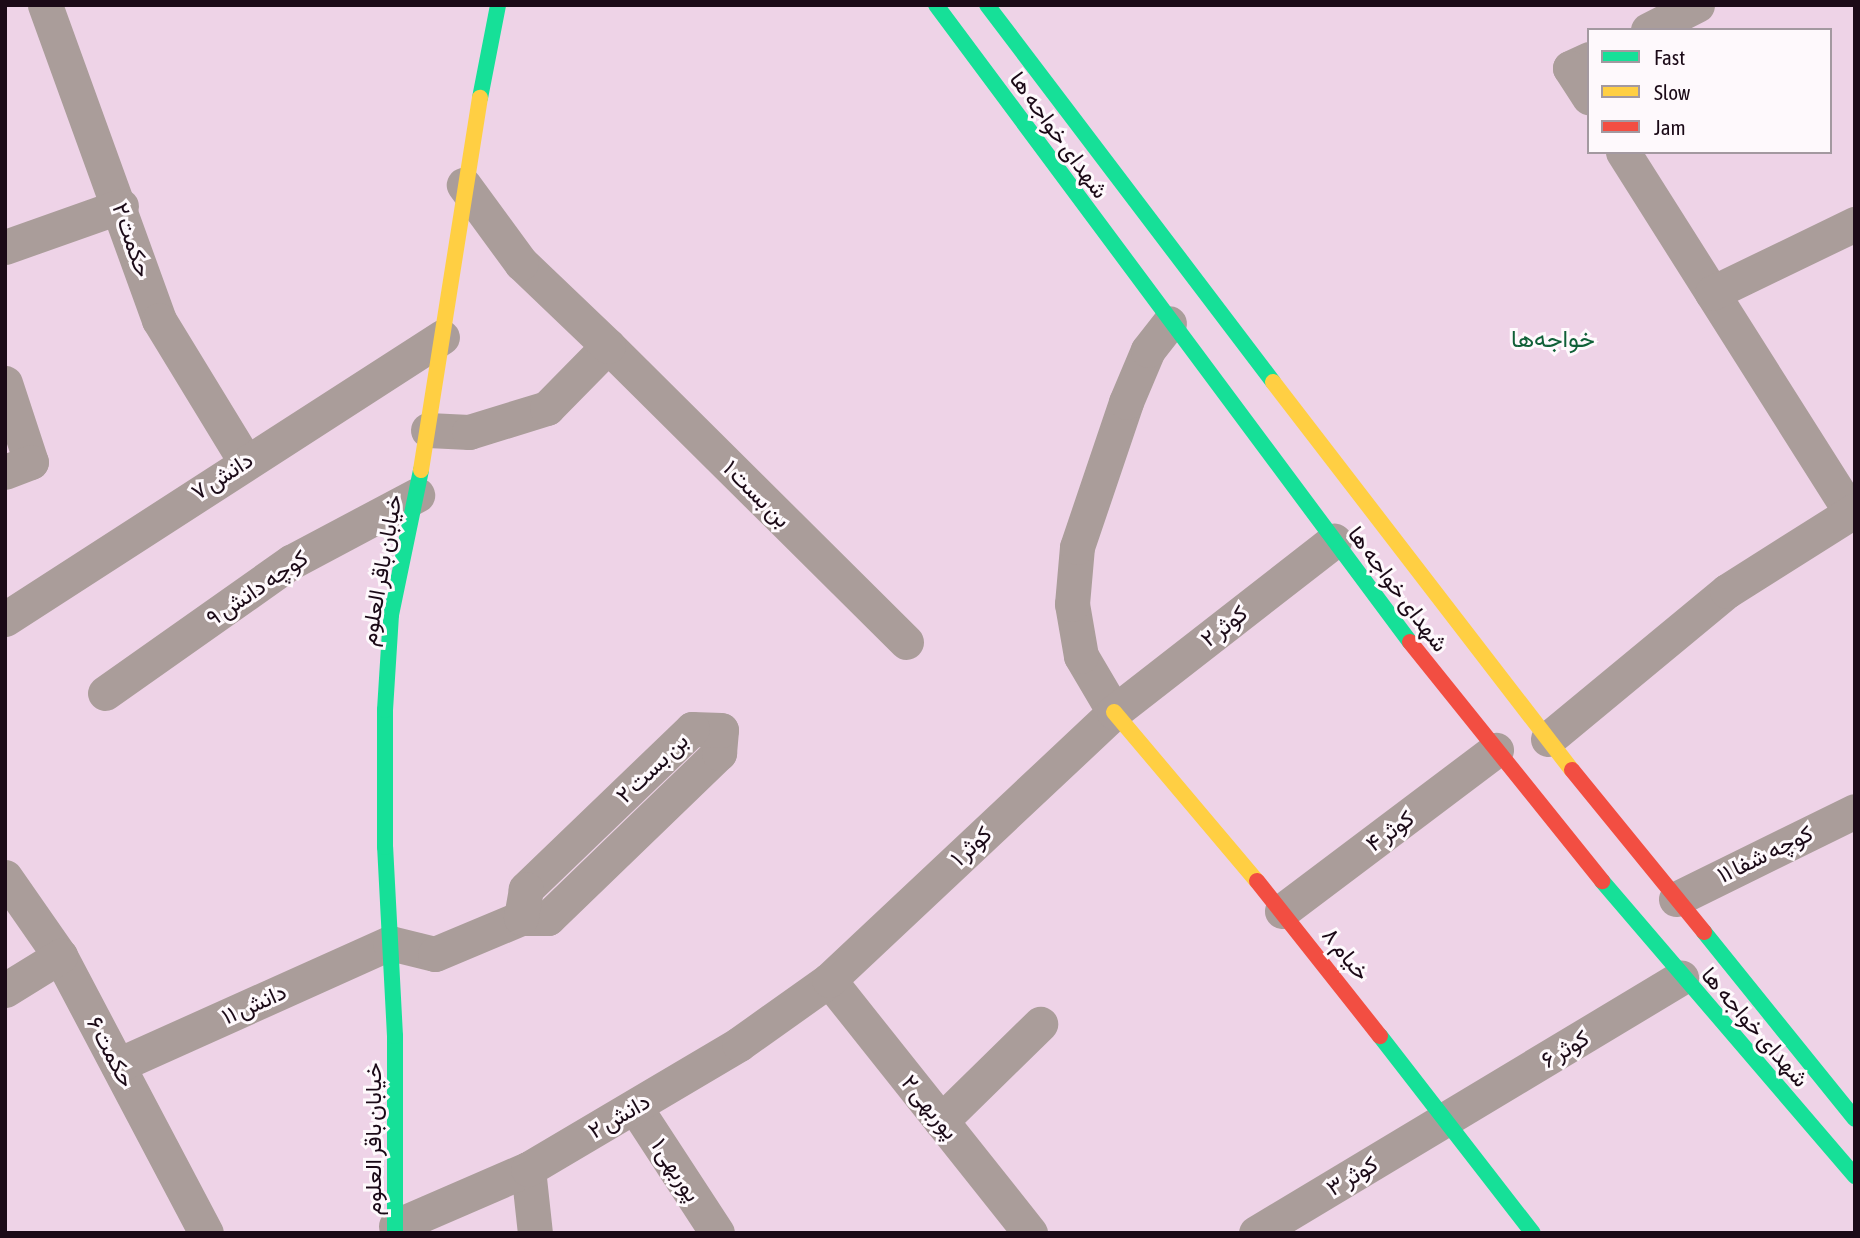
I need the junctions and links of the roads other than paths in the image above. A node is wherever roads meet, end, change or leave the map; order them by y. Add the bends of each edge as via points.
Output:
1 (45, 5) edge
2 (498, 5) edge
3 (936, 5) edge
4 (987, 5) edge
5 (1698, 5) edge
6 (1652, 28) edge
7 (1587, 60) edge
8 (1587, 94) edge
9 (1624, 154) edge
10 (464, 185) junction
11 (121, 206) junction
12 (1855, 223) edge
13 (5, 247) edge
14 (1712, 293) junction
15 (1169, 323) junction
16 (442, 337) junction
17 (608, 345) junction
18 (5, 383) edge
19 (428, 430) junction
20 (245, 461) junction
21 (18, 467) edge
22 (417, 495) junction
23 (1853, 511) edge
24 (1334, 541) junction
25 (5, 619) edge
26 (906, 642) dead end
27 (105, 693) dead end
28 (1114, 712) junction
29 (1548, 739) junction
30 (1496, 750) junction
31 (1855, 811) edge
32 (5, 877) edge
33 (1676, 899) junction
34 (1282, 911) junction
35 (521, 918) junction
36 (390, 943) junction
37 (60, 956) junction
38 (1681, 978) junction
39 (829, 980) junction
40 (5, 990) edge
41 (1040, 1024) dead end
42 (118, 1065) junction
43 (635, 1107) junction
44 (1448, 1118) junction
45 (1855, 1119) edge
46 (941, 1121) junction
47 (528, 1169) junction
48 (1855, 1175) edge
49 (395, 1229) edge
50 (206, 1233) edge
51 (535, 1233) edge
52 (717, 1233) edge
53 (1030, 1233) edge
54 (1256, 1233) edge
55 (1534, 1233) edge

1 - 11 street, حکمت ۲
2 - 10 street, خیابان باقر العلوم
3 - 15 street, شهدای خواجه ها
4 - 29 street, شهدای خواجه ها
5 - 6 street
7 - 8 street via 1570,68
9 - 14 street
10 - 16 street, خیابان باقر العلوم
10 - 17 street, بن بست ۱ via 520,263
11 - 13 street
11 - 20 street, حکمت ۲ via 159,320
12 - 14 street
14 - 23 street
15 - 24 street, شهدای خواجه ها
15 - 28 street via 1148,351 1126,402 1077,547 1072,604 1081,656
16 - 19 street, خیابان باقر العلوم
16 - 20 street, دانش ۷
17 - 19 street via 547,408 469,432
17 - 26 street, بن بست ۱
18 - 21 street
19 - 22 street, خیابان باقر العلوم
20 - 25 street, دانش ۷
22 - 27 street, کوچه دانش ۹ via 291,562
22 - 36 street, خیابان باقر العلوم via 391,615 385,710
23 - 29 street via 1727,591
24 - 28 street, کوثر ۲
24 - 30 street, شهدای خواجه ها
28 - 34 street, خیام ۸
28 - 39 street, کوثر ۱
29 - 33 street, شهدای خواجه ها
30 - 34 street, کوثر ۴
30 - 38 street, شهدای خواجه ها
31 - 33 street, کوچه شفا ۱۱
32 - 37 street, حکمت ۶
33 - 45 street, شهدای خواجه ها
34 - 44 street, خیام ۸
35 - 35 street, بن بست ۲ via 548,918 719,753 721,730 692,729 526,889
35 - 36 street, بن بست ۲ via 435,954
36 - 42 street, دانش ۱۱
36 - 49 street, خیابان باقر العلوم
37 - 40 street
37 - 42 street, حکمت ۶
38 - 44 street, کوثر ۶
38 - 48 street, شهدای خواجه ها
39 - 43 street, دانش ۲ via 739,1044
39 - 46 street, پوربهی ۲
41 - 46 street
42 - 50 street, حکمت ۶
43 - 47 street, دانش ۲
43 - 52 street, پوربهی ۱
44 - 54 street, کوثر ۳
44 - 55 street, خیام ۸
46 - 53 street, پوربهی ۲
47 - 49 street, دانش ۲
47 - 51 street

